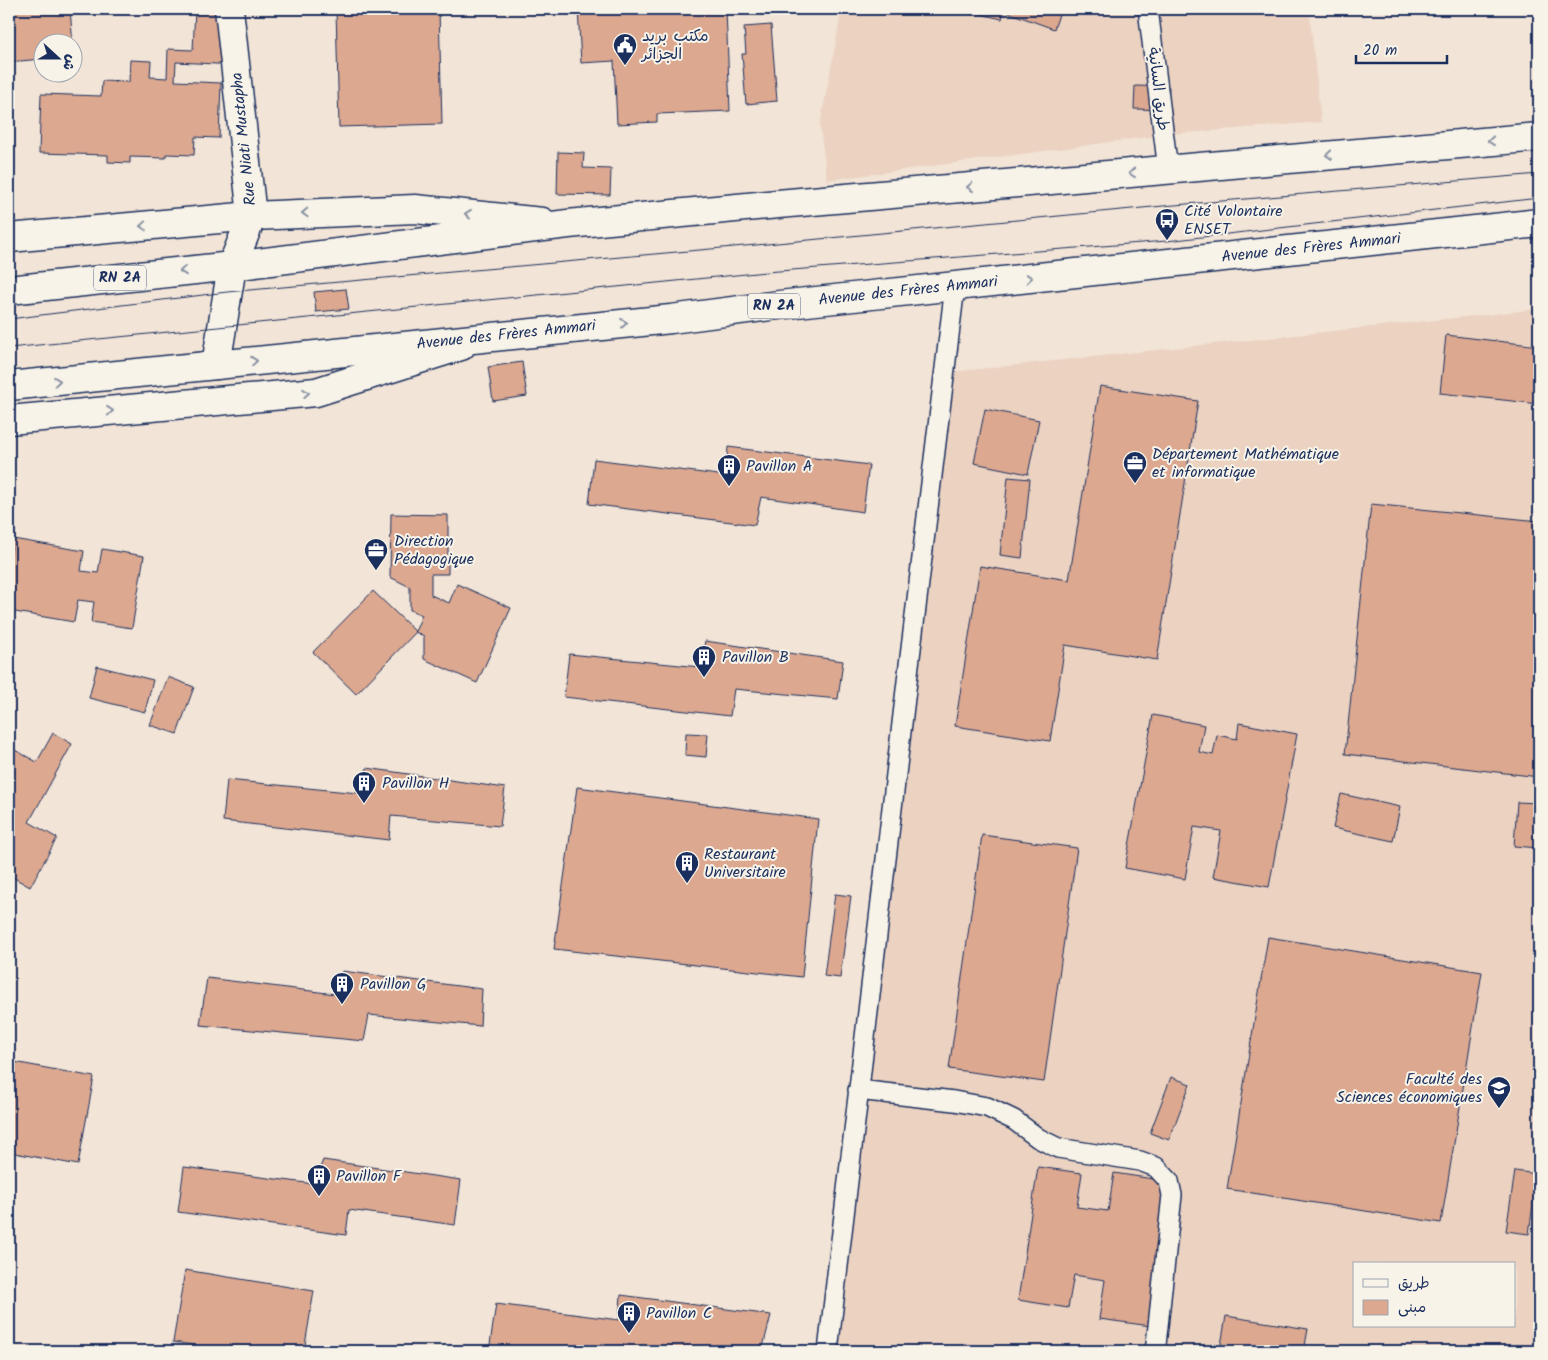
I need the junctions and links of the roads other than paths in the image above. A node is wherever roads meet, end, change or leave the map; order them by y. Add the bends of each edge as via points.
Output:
1 (229, 9) edge
2 (1148, 9) edge
3 (1539, 137) edge
4 (1168, 170) junction
5 (252, 216) junction
6 (1539, 223) edge
7 (568, 224) junction
8 (9, 238) edge
9 (232, 266) junction
10 (955, 286) junction
11 (9, 290) edge
12 (495, 336) junction
13 (216, 365) junction
14 (9, 386) edge
15 (9, 420) edge
16 (858, 1090) junction
17 (828, 1351) edge
18 (1154, 1351) edge

1 - 5 main road, Rue Niati Mustapha
2 - 4 lane, طريق السانية
3 -> 4 main road, RN 2A
4 -> 7 main road, RN 2A
7 -> 5 main road via 415,209
5 -> 8 main road
5 - 9 main road, Rue Niati Mustapha
10 -> 6 main road, Avenue des Frères Ammari / RN 2A
7 - 9 main road, RN 2A
9 -> 11 main road, RN 2A
9 - 13 main road, Rue Niati Mustapha
12 -> 10 main road, Avenue des Frères Ammari / RN 2A
10 - 16 lane
13 -> 12 main road, Avenue des Frères Ammari / RN 2A
15 -> 12 main road via 316,392
14 -> 13 main road, Avenue des Frères Ammari / RN 2A
16 - 17 lane
16 - 18 lane via 987,1107 1058,1148 1156,1167 1169,1181 1172,1195

